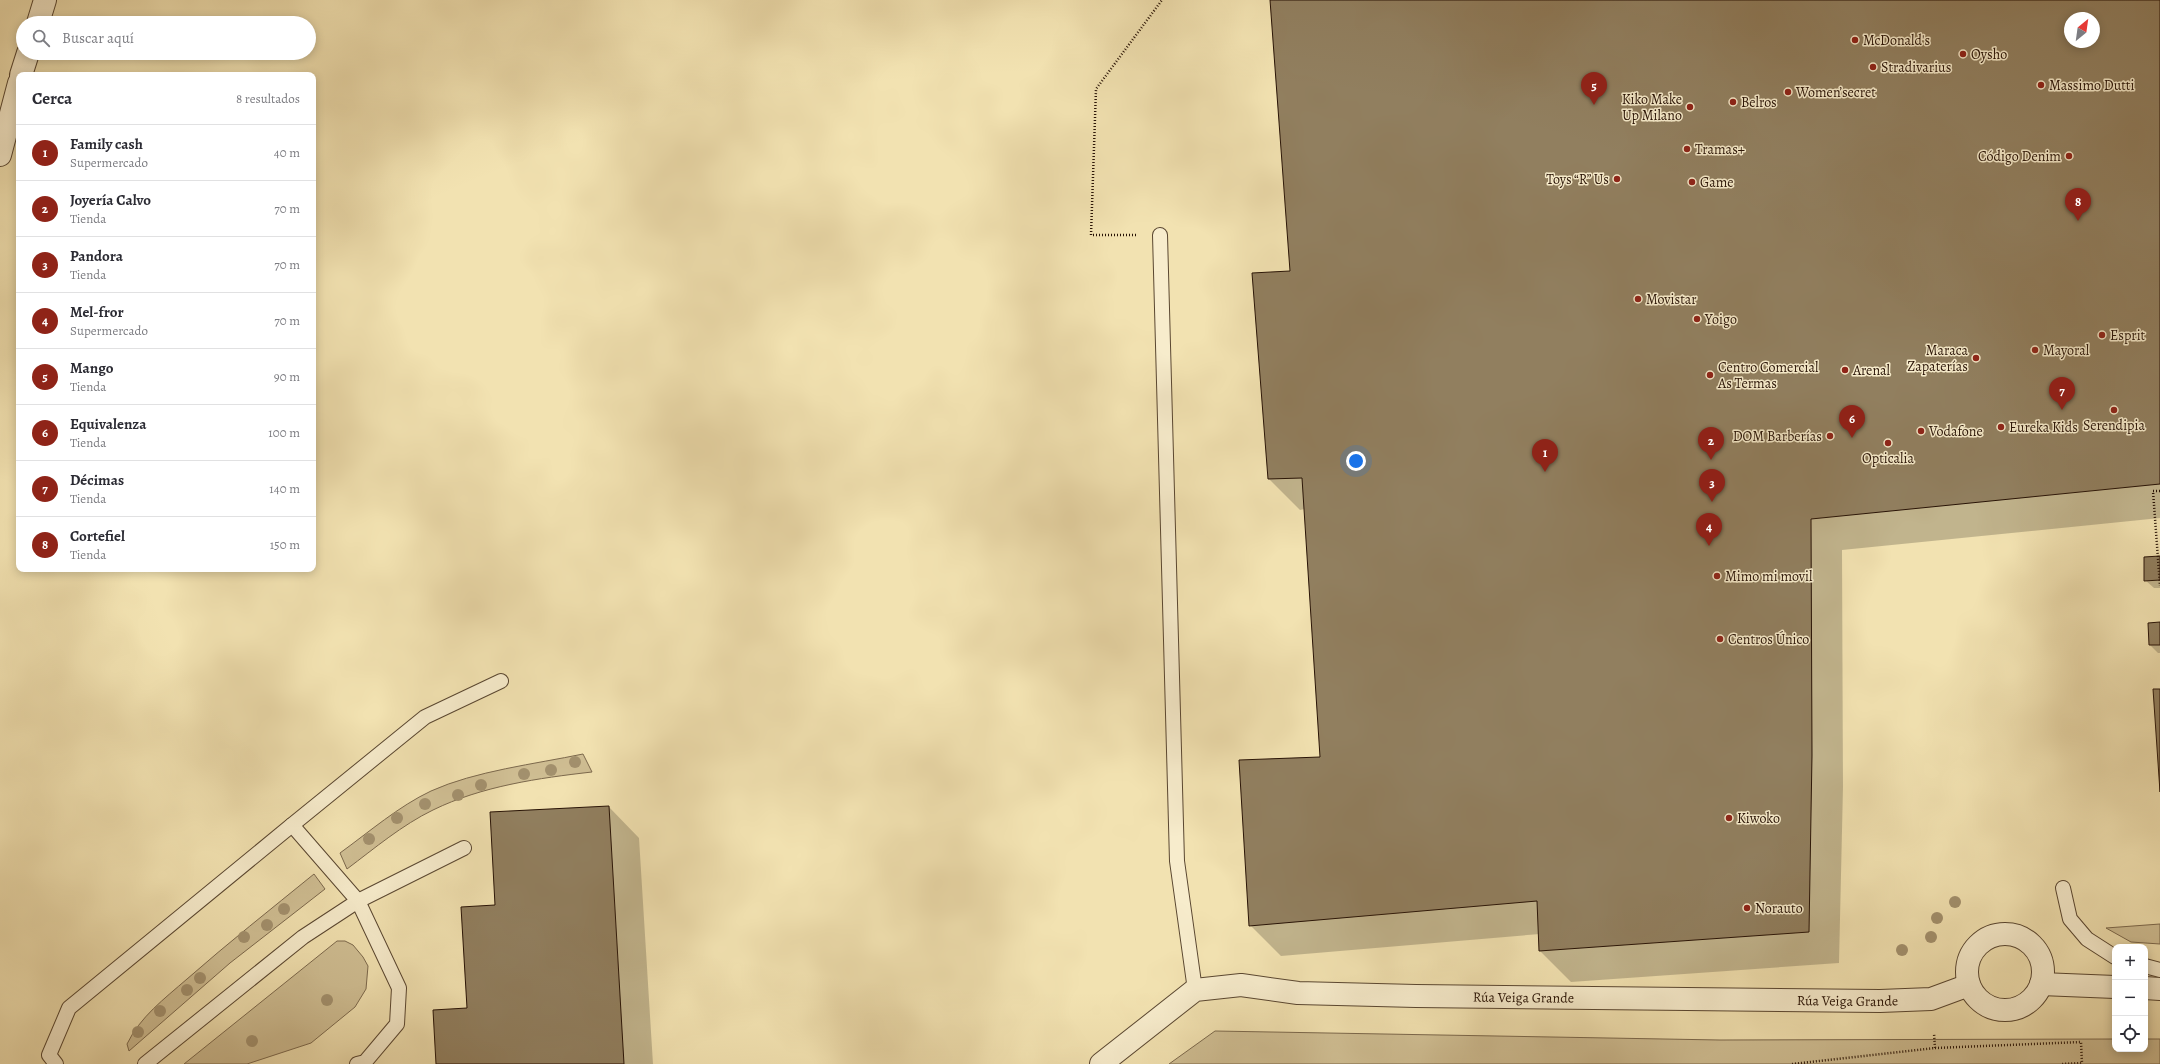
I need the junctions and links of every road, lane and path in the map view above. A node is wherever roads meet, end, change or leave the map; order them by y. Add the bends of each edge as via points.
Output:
1 (46, 0) edge
2 (1162, 0) edge
3 (40, 16) edge
4 (26, 60) edge
5 (22, 72) edge
6 (16, 94) edge
7 (0, 155) edge
8 (1160, 235) joint
9 (2160, 491) edge
10 (2160, 586) edge
11 (501, 681) dead end
12 (292, 825) junction
13 (464, 848) dead end
14 (2063, 888) dead end
15 (358, 901) junction
16 (2112, 955) edge
17 (2148, 967) edge
18 (2160, 970) edge
19 (2041, 984) junction
20 (1969, 985) junction
21 (2112, 987) edge
22 (2148, 988) edge
23 (2160, 989) edge
24 (1195, 990) junction
25 (1934, 1033) dead end
26 (1934, 1048) junction
27 (362, 1063) edge
28 (56, 1064) edge
29 (145, 1064) edge
30 (1102, 1064) edge
31 (1792, 1064) edge
32 (2061, 1064) edge

1 - 3 street
2 - 8 path via 1096,89 1091,235
4 - 5 street
6 - 7 street
8 - 24 lane via 1178,861
9 - 10 path via 2153,491
11 - 12 lane via 425,717
12 - 15 lane
12 - 28 lane via 69,1008 49,1055
13 - 15 lane
14 - 16 lane via 2070,919 2087,939
15 - 27 lane via 399,988 397,1024
15 - 29 lane via 303,937
17 - 18 lane
19 - 20 street via 2028,1002 2018,1008 2006,1010 1984,1003 1975,996
19 - 20 street via 2042,961 2037,952 2030,943 2020,937 2004,935 1988,938 1972,953 1968,964
19 - 21 street
20 - 24 street, Rúa Veiga Grande via 1931,999 1880,1002 1400,996 1298,993 1241,985
22 - 23 street
24 - 30 street
25 - 26 path
26 - 31 path
26 - 32 path via 2081,1042 2082,1063

